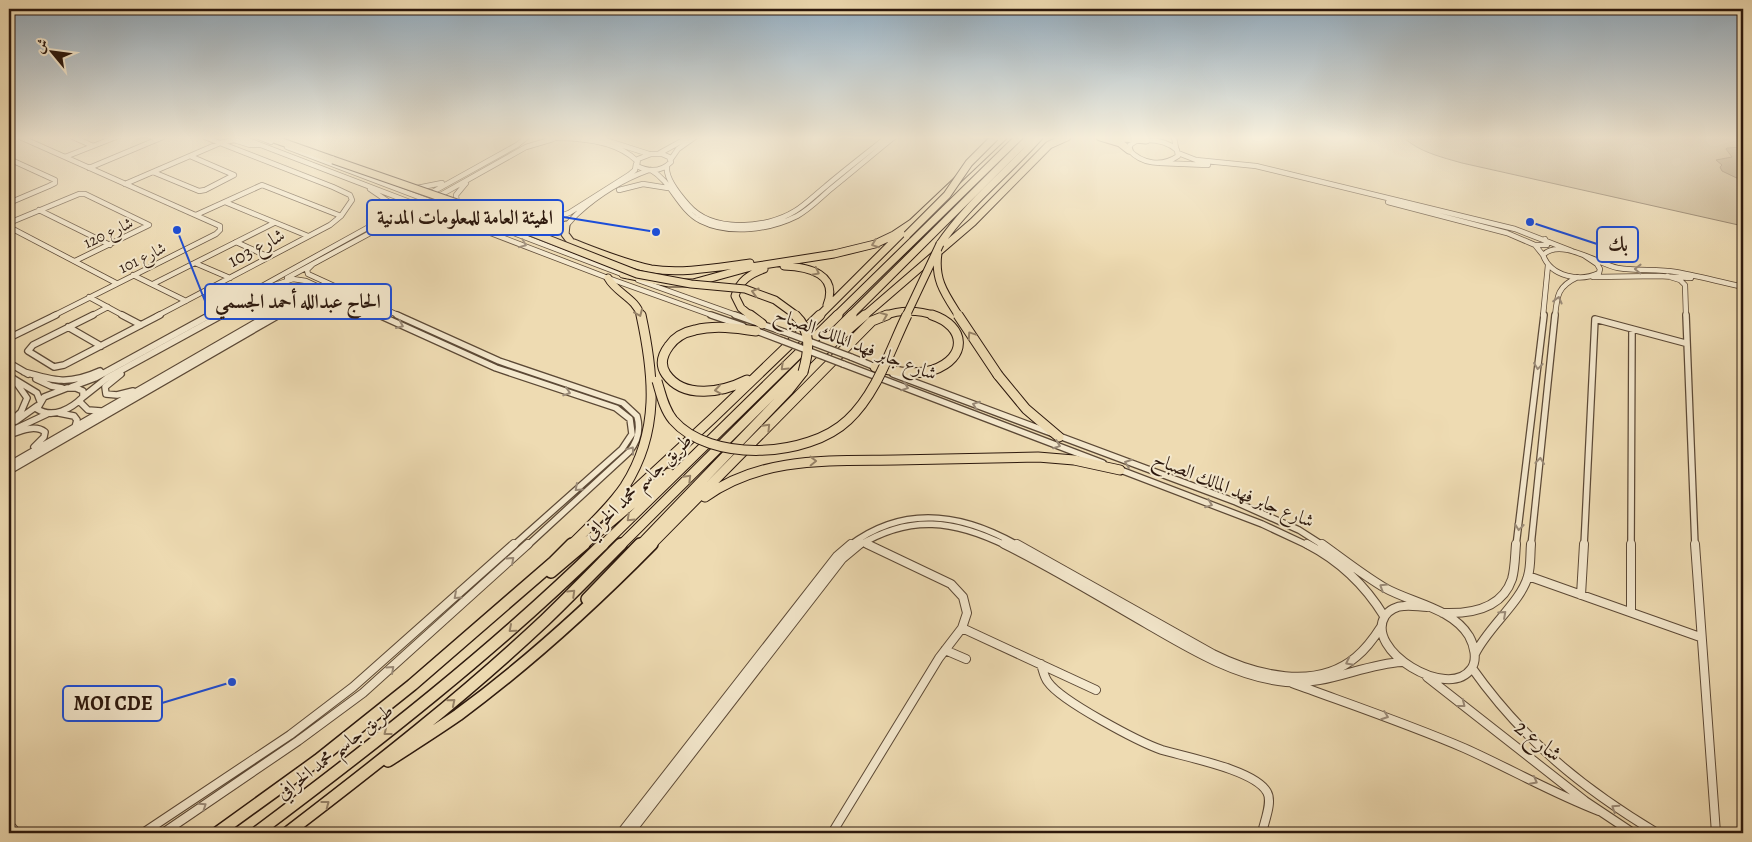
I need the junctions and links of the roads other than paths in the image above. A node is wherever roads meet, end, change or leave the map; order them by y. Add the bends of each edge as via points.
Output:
1 (47, 176) edge
2 (108, 176) edge
3 (143, 176) edge
4 (163, 176) edge
5 (231, 176) edge
6 (303, 176) edge
7 (344, 176) edge
8 (367, 176) edge
9 (380, 176) edge
10 (459, 176) edge
11 (461, 176) edge
12 (466, 176) edge
13 (475, 176) joint
14 (627, 176) edge
15 (635, 176) edge
16 (661, 176) edge
17 (668, 176) edge
18 (838, 176) edge
19 (845, 176) edge
20 (960, 176) edge
21 (961, 176) edge
22 (979, 176) edge
23 (991, 176) edge
24 (1006, 176) edge
25 (1008, 176) edge
26 (1018, 176) edge
27 (1280, 176) edge
28 (1299, 176) edge
29 (361, 183) junction
30 (125, 184) junction
31 (388, 184) junction
32 (668, 188) junction
33 (9, 195) edge
34 (605, 195) junction
35 (18, 199) junction
36 (225, 202) junction
37 (422, 202) junction
38 (9, 203) edge
39 (39, 210) junction
40 (468, 215) junction
41 (196, 216) junction
42 (341, 216) junction
43 (9, 223) edge
44 (274, 223) junction
45 (912, 223) junction
46 (492, 224) junction
47 (566, 225) junction
48 (9, 227) edge
49 (477, 227) junction
50 (372, 233) junction
51 (308, 236) junction
52 (952, 239) junction
53 (1545, 239) junction
54 (345, 240) junction
55 (236, 242) junction
56 (110, 244) junction
57 (351, 244) junction
58 (940, 244) junction
59 (1536, 245) junction
60 (893, 249) junction
61 (1572, 251) junction
62 (820, 256) junction
63 (1543, 256) junction
64 (1585, 256) junction
65 (269, 257) junction
66 (796, 260) junction
67 (75, 261) junction
68 (195, 263) junction
69 (312, 265) junction
70 (1548, 265) junction
71 (868, 268) junction
72 (622, 271) junction
73 (133, 275) junction
74 (1666, 276) junction
75 (230, 278) junction
76 (608, 278) junction
77 (1578, 278) junction
78 (1590, 278) junction
79 (1694, 278) junction
80 (310, 281) junction
81 (1720, 282) junction
82 (116, 283) junction
83 (153, 284) junction
84 (275, 285) junction
85 (1685, 285) junction
86 (1743, 287) edge
87 (329, 293) junction
88 (89, 297) junction
89 (186, 301) junction
90 (849, 304) junction
91 (108, 307) junction
92 (823, 312) junction
93 (141, 324) junction
94 (68, 327) junction
95 (429, 328) junction
96 (759, 328) junction
97 (1632, 329) junction
98 (421, 334) junction
99 (9, 338) edge
100 (1685, 343) junction
101 (102, 346) junction
102 (149, 348) junction
103 (648, 348) junction
104 (210, 350) junction
105 (216, 353) junction
106 (145, 357) junction
107 (9, 363) edge
108 (875, 367) junction
109 (762, 370) junction
110 (26, 374) junction
111 (545, 376) junction
112 (13, 378) edge
113 (156, 381) junction
114 (538, 382) junction
115 (69, 388) junction
116 (773, 394) junction
117 (81, 399) junction
118 (38, 404) junction
119 (104, 410) junction
120 (56, 413) junction
121 (50, 414) junction
122 (9, 424) edge
123 (74, 427) junction
124 (9, 434) edge
125 (1059, 437) junction
126 (690, 458) junction
127 (11, 463) edge
128 (1120, 470) junction
129 (9, 471) edge
130 (676, 521) junction
131 (862, 542) junction
132 (538, 576) junction
133 (1528, 576) junction
134 (1581, 595) junction
135 (1427, 607) junction
136 (1631, 612) junction
137 (1440, 613) junction
138 (1384, 616) junction
139 (480, 625) junction
140 (1381, 627) junction
141 (962, 628) junction
142 (1700, 637) junction
143 (546, 646) junction
144 (945, 650) junction
145 (1475, 654) junction
146 (966, 660) dead end
147 (1402, 662) junction
148 (1041, 664) junction
149 (1472, 668) junction
150 (1423, 674) junction
151 (1290, 682) junction
152 (1096, 690) dead end
153 (360, 778) junction
154 (1599, 811) junction
155 (9, 824) edge
156 (17, 833) edge
157 (143, 833) edge
158 (163, 833) edge
159 (216, 833) edge
160 (256, 833) edge
161 (287, 833) edge
162 (621, 833) edge
163 (630, 833) edge
164 (832, 833) edge
165 (1262, 833) edge
166 (1633, 833) edge
167 (1657, 833) edge
168 (1716, 833) edge

1 - 35 street via 56,180 55,183
2 - 30 street, شارع 101
3 - 30 street
4 - 5 street via 199,191
6 - 42 street via 350,195 352,200
7 - 29 street, شارع جابر فهد المالك الصباح
8 - 31 street, شارع جابر فهد المالك الصباح
9 - 72 highway, bridge via 454,202
10 - 31 street via 426,187
11 - 37 street
12 - 37 street
13 - 37 street
13 - 40 street via 462,187 456,199 458,206
14 - 47 street via 569,213 546,221 541,227 554,232
15 - 34 street
16 - 32 street
17 - 18 street via 699,215 724,223 755,224 795,211
19 - 32 street via 800,213 772,225 755,228 730,228 702,221 684,209
20 - 60 highway, bridge via 947,195
21 - 45 highway
22 - 90 highway, طريق جاسم محمد الخرافي
23 - 116 highway, طريق جاسم محمد الخرافي
24 - 58 highway via 953,225
25 - 52 highway
26 - 52 highway
27 - 59 street via 1478,224
28 - 53 street via 1506,226
29 - 37 street, شارع جابر فهد المالك الصباح
29 - 54 street via 387,200 389,209
30 - 41 street, شارع 101
31 - 37 street, شارع جابر فهد المالك الصباح
32 - 34 street via 638,184
33 - 35 street
34 - 47 street
35 - 38 street
36 - 41 street
36 - 42 street via 258,186 265,186
36 - 44 street
37 - 40 street, شارع جابر فهد المالك الصباح
37 - 46 street
37 - 49 street, شارع جابر فهد المالك الصباح
37 - 50 street
37 - 54 street
37 - 57 street
39 - 43 street, شارع 120
39 - 56 street
39 - 56 street, شارع 120 via 73,195 85,194 149,225
40 - 46 street, شارع جابر فهد المالك الصباح
41 - 73 street, شارع 101 via 220,226 220,230
42 - 51 street, شارع 103
44 - 51 street
44 - 55 street
45 -> 62 highway via 874,244
45 - 71 highway
46 - 72 street, شارع جابر فهد المالك الصباح
47 - 62 highway via 566,237 575,244 653,269 689,270
48 - 67 street
49 - 50 street via 425,216
49 -> 76 street, شارع جابر فهد المالك الصباح
50 - 57 street
51 - 65 street, شارع 103
52 - 116 highway
53 - 59 street via 1547,245
53 - 61 street
54 - 102 street
55 - 65 street
55 - 68 street
56 - 67 street, شارع 120
57 - 69 street
58 - 103 highway, bridge via 869,396 854,416 840,427 802,444 764,450 728,448 697,438 674,420 667,410
125 -> 58 highway, bridge via 1026,409 998,375 941,289 936,265
59 - 63 street
60 - 71 highway
60 - 90 highway via 854,290
61 - 63 street via 1552,250
61 - 64 street
62 - 66 highway
63 - 70 street
64 - 78 street via 1600,269
81 -> 64 street via 1665,270 1617,268
65 - 75 street, شارع 103
66 - 72 highway, bridge via 680,273
66 - 72 highway via 750,267 689,284 667,284
67 - 82 street
68 - 75 street
68 - 83 street
69 - 80 street via 306,272
69 - 84 street
70 - 77 street
70 -> 137 street via 1512,579 1503,594 1489,607 1467,614
71 - 92 highway
72 - 96 street, شارع جابر فهد المالك الصباح
143 -> 72 highway, bridge via 573,613 788,391 802,372 810,351 802,323 784,304 756,292 668,281
73 - 82 street, شارع 101
73 - 83 street
74 - 78 street
74 - 79 street
74 - 85 street
75 - 89 street, شارع 103
76 - 96 street, شارع جابر فهد المالك الصباح
76 -> 103 highway via 640,312
77 - 78 street
133 -> 77 street via 1557,296 1565,283
79 - 81 street
79 - 85 street
80 - 84 street via 293,279
80 - 87 street
80 - 95 street
80 - 104 street via 313,288 310,291
81 - 86 street
82 - 88 street, شارع 101
83 - 89 street
84 - 106 street
85 - 100 street
87 -> 98 street
87 - 105 street via 308,298
88 - 91 street
88 - 99 street, شارع 101
89 - 93 street, شارع 103
90 -> 126 highway, طريق جاسم محمد الخرافي
91 - 93 street
91 - 94 street, شارع 103
96 -> 92 highway via 735,296 736,289 747,277 760,270 798,266 824,276 833,294
92 - 109 highway
93 - 101 street, شارع 103
94 - 101 street
94 - 101 street, شارع 103 via 33,344 28,351 58,367
95 - 98 street
95 - 111 street via 500,361
96 - 108 street, شارع جابر فهد المالك الصباح, bridge via 790,334
109 -> 96 highway via 734,387 706,391 679,386 671,381 662,362 667,348 690,332 722,326
96 -> 128 street, شارع جابر فهد المالك الصباح, bridge via 783,341
97 - 100 street
97 - 134 street via 1595,319
97 - 136 street
98 - 114 street via 496,368
100 - 142 street
102 - 110 street via 74,381 56,382
102 - 115 street via 95,378
103 - 132 highway via 652,403 648,435 638,462 616,498
104 - 105 street via 216,349
104 - 113 street
105 - 129 street
106 - 113 street via 108,383 104,391 117,395
106 - 117 street via 101,382
107 - 110 street
125 -> 108 street, شارع جابر فهد المالك الصباح
130 -> 108 highway via 872,321 887,314 917,311 946,321 960,341 956,354 946,364 931,370 915,373
109 - 132 highway via 565,556
110 - 112 street
110 - 115 street via 51,386
111 - 114 street
158 -> 111 street via 363,693 630,453 640,430 637,416 631,408 618,400
112 - 118 street via 37,393
112 - 122 street via 27,398 21,412
113 - 119 street
114 -> 157 street via 623,412 632,424 628,442 353,687 290,735
115 - 117 street via 80,389 84,394
115 - 118 street via 52,393
153 -> 116 highway, طريق جاسم محمد الخرافي via 546,619
117 - 119 street via 82,407 88,410
117 - 120 street
118 - 121 street via 40,412
118 - 122 street
119 - 123 street
120 - 121 street
120 - 123 street via 71,414 77,420
121 - 124 street via 30,420
123 - 127 street
124 - 127 street via 34,428 45,432 40,443
135 -> 125 street, شارع جابر فهد المالك الصباح via 1383,587 1330,548 1285,524
126 - 139 highway via 649,488 568,559
126 -> 160 highway, طريق جاسم محمد الخرافي via 592,555 480,657
130 -> 128 highway via 709,494 736,478 779,464 1038,457 1074,460
128 -> 138 street, شارع جابر فهد المالك الصباح via 1299,540 1359,582
130 - 143 highway
131 - 141 street via 958,590 967,613
131 - 151 street via 889,529 917,523 946,524 974,530 1005,544 1226,667 1258,678
131 - 163 street via 842,559
132 - 139 highway
133 - 134 street
145 -> 133 street via 1488,629 1518,598
134 - 136 street
135 - 137 street
135 - 138 street via 1406,605
136 - 142 street
137 - 145 street via 1470,638
138 - 140 street
139 - 159 highway via 359,728
140 - 147 street via 1386,645
140 -> 162 street via 1365,651 1327,672 1302,676 1258,672 1213,654 978,526 929,518 887,524 857,538 837,556
141 - 144 street
141 - 148 street
142 - 168 street
143 - 153 highway via 462,712
144 - 146 street
144 - 164 street
145 - 149 street
147 - 150 street
147 - 151 street via 1369,665 1318,681
148 - 152 street
148 - 165 street via 1047,681 1056,691 1116,729 1160,749 1222,766 1258,782 1269,801
149 - 150 street via 1452,679
167 -> 149 street, شارع 2 via 1581,784 1536,746 1499,706
150 -> 154 street, شارع 2
151 -> 154 street via 1438,737
161 -> 153 highway, طريق جاسم محمد الخرافي
154 - 166 street, شارع 2
155 - 156 street

